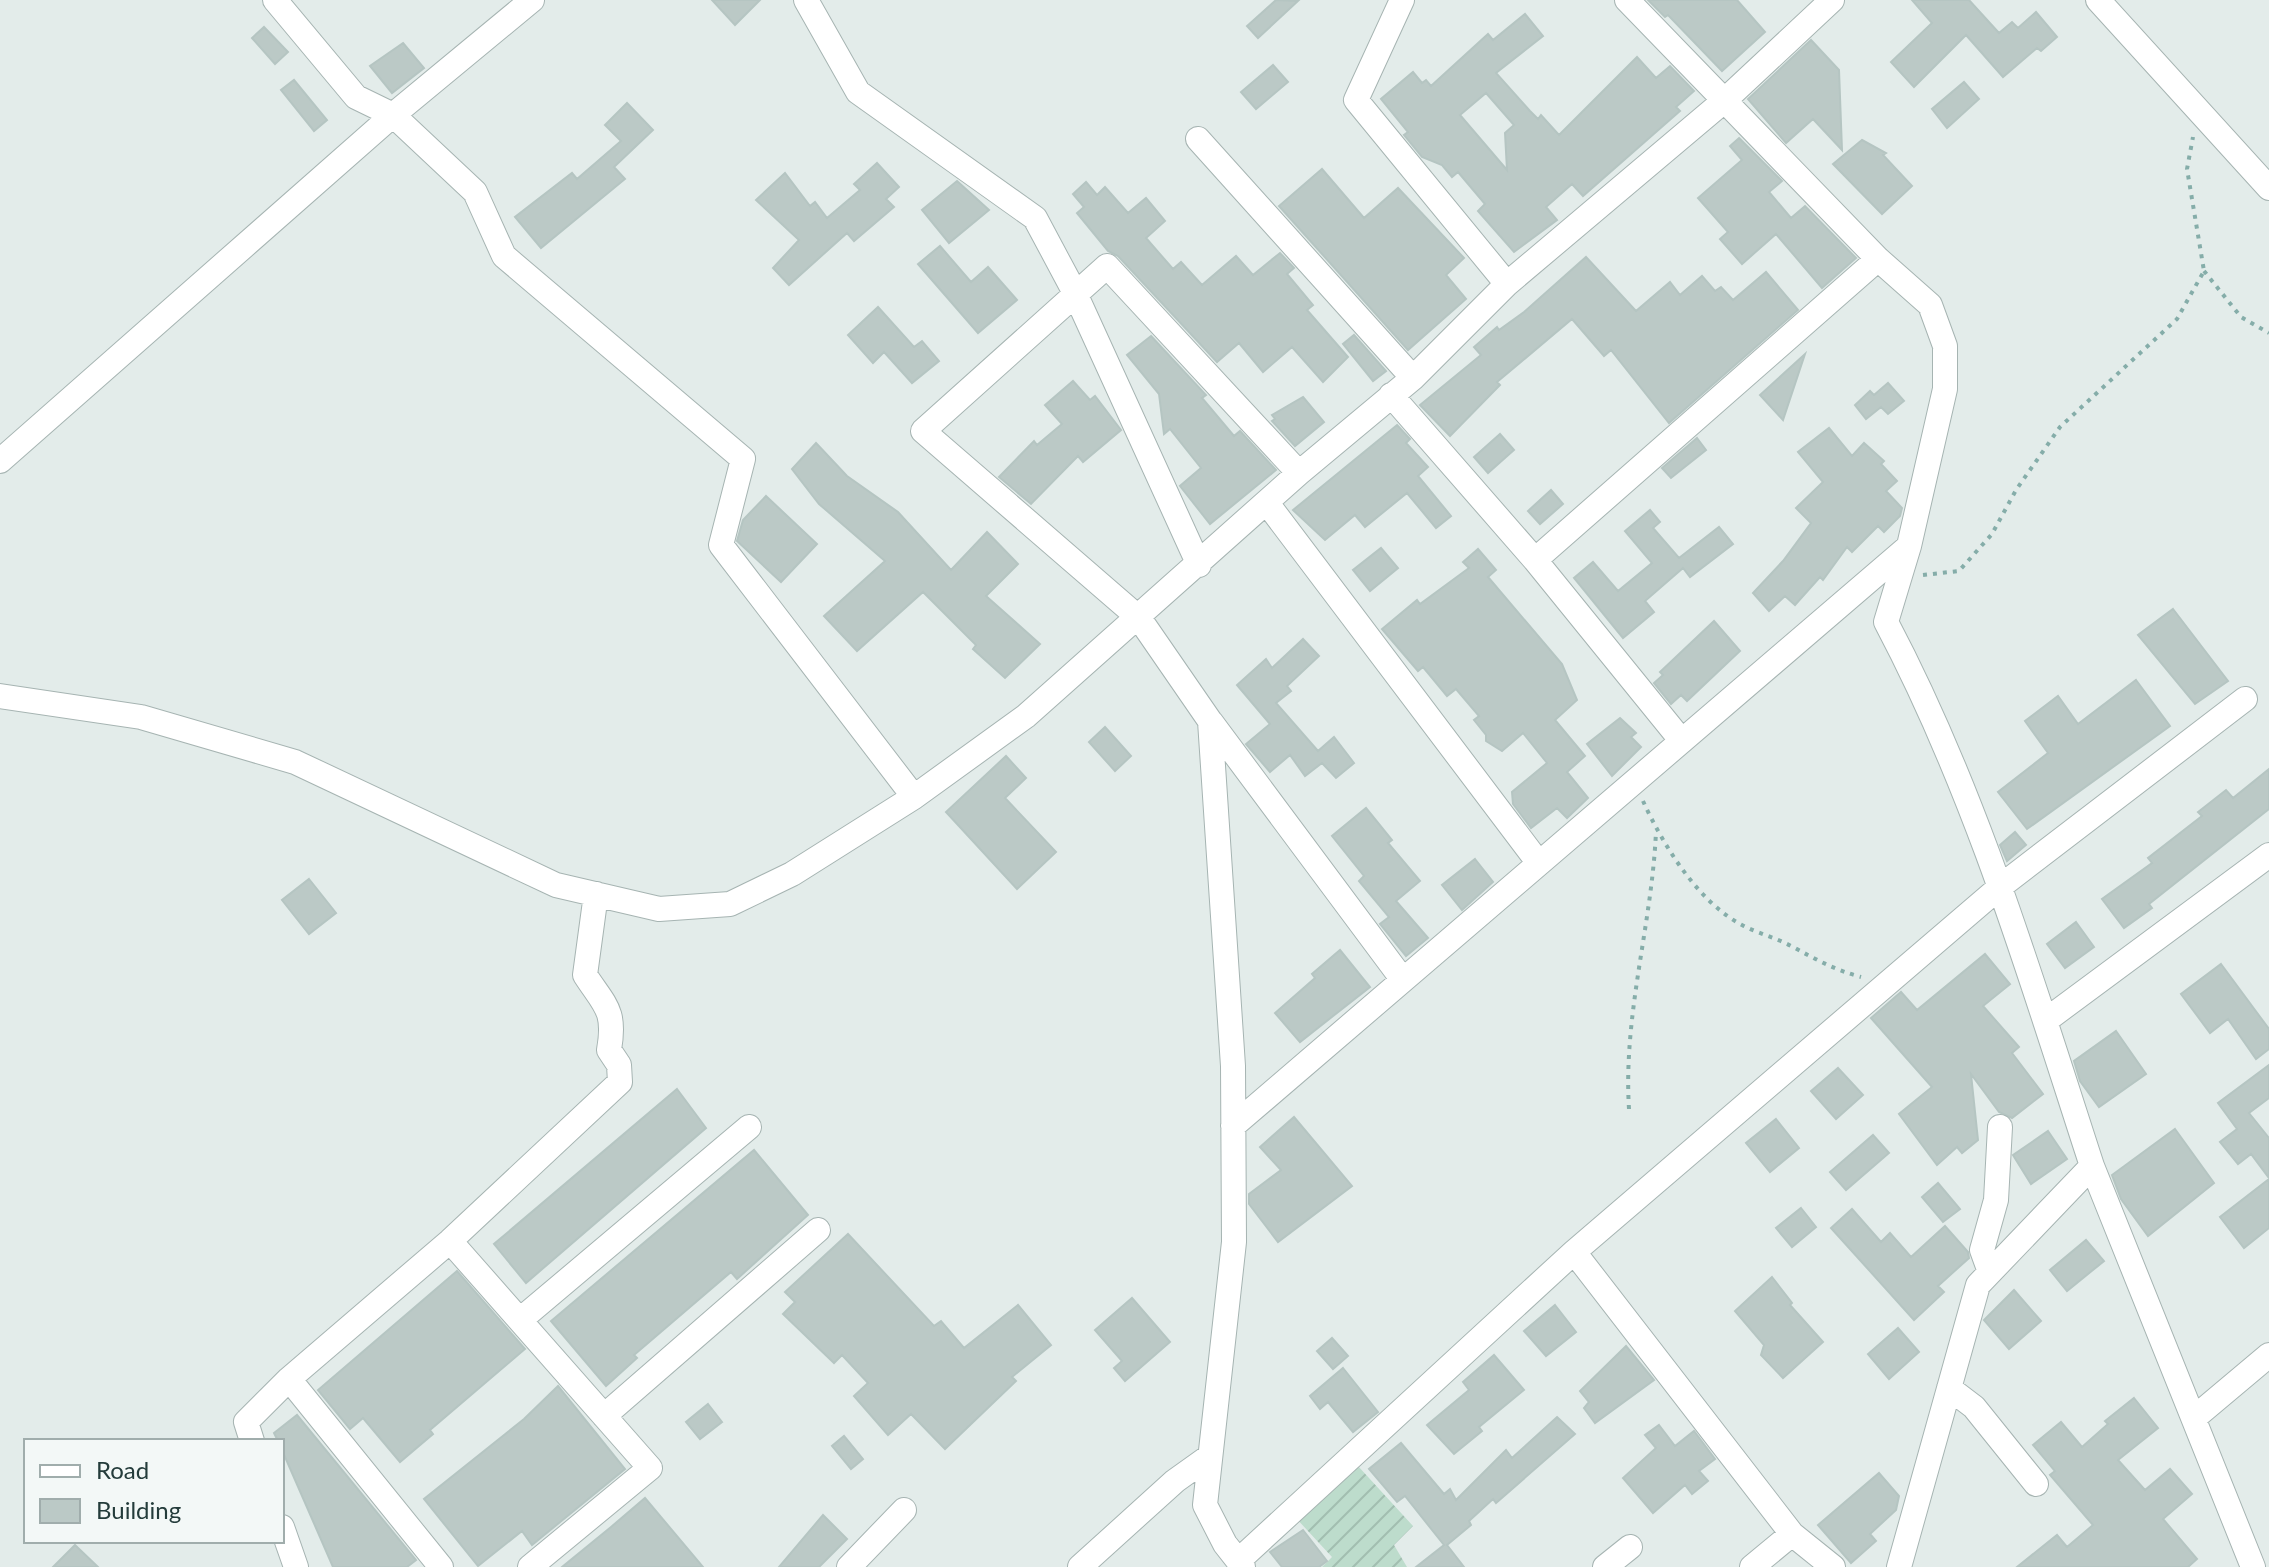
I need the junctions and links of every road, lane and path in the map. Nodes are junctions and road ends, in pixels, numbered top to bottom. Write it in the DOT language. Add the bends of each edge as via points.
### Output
graph roads {
  1 [pos="275,0"];
  2 [pos="532,0"];
  3 [pos="806,0"];
  4 [pos="1402,0"];
  5 [pos="1627,0"];
  6 [pos="1832,0"];
  7 [pos="2098,0"];
  8 [pos="1725,100"];
  9 [pos="2199,111"];
  10 [pos="393,115"];
  11 [pos="1198,139"];
  12 [pos="2269,188"];
  13 [pos="1878,259"];
  14 [pos="2204,271"];
  15 [pos="1507,284"];
  16 [pos="1074,291"];
  17 [pos="2269,333"];
  18 [pos="1413,378"];
  19 [pos="1391,395"];
  20 [pos="0,461"];
  21 [pos="1299,473"];
  22 [pos="1267,503"];
  23 [pos="1909,546"];
  24 [pos="1535,560"];
  25 [pos="1199,565"];
  26 [pos="1901,574"];
  27 [pos="1139,618"];
  28 [pos="0,696"];
  29 [pos="2245,699"];
  30 [pos="1210,721"];
  31 [pos="1681,740"];
  32 [pos="1633,781"];
  33 [pos="914,797"];
  34 [pos="1656,829"];
  35 [pos="2269,855"];
  36 [pos="1538,862"];
  37 [pos="2001,886"];
  38 [pos="596,894"];
  39 [pos="1403,980"];
  40 [pos="1884,986"];
  41 [pos="2045,1021"];
  42 [pos="1629,1109"];
  43 [pos="1233,1126"];
  44 [pos="749,1127"];
  45 [pos="2000,1127"];
  46 [pos="2092,1166"];
  47 [pos="818,1230"];
  48 [pos="450,1241"];
  49 [pos="1574,1252"];
  50 [pos="1990,1272"];
  51 [pos="520,1320"];
  52 [pos="2269,1355"];
  53 [pos="289,1379"];
  54 [pos="1949,1388"];
  55 [pos="604,1416"];
  56 [pos="2194,1418"];
  57 [pos="251,1439"];
  58 [pos="1210,1456"];
  59 [pos="2036,1484"];
  60 [pos="904,1510"];
  61 [pos="284,1533"];
  62 [pos="1792,1534"];
  63 [pos="1630,1547"];
  64 [pos="1241,1564"];
  65 [pos="296,1567"];
  66 [pos="441,1567"];
  67 [pos="530,1567"];
  68 [pos="849,1567"];
  69 [pos="1080,1567"];
  70 [pos="1605,1567"];
  71 [pos="1752,1567"];
  72 [pos="1833,1567"];
  73 [pos="1899,1567"];
  74 [pos="2253,1567"];
  1 -- 10 [label="street" via="356,97"];
  2 -- 10 [label="street"];
  3 -- 16 [label="street" via="858,92 1035,218"];
  4 -- 15 [label="street" via="1356,100"];
  5 -- 8 [label="street"];
  6 -- 8 [label="street"];
  7 -- 9 [label="street"];
  8 -- 13 [label="street"];
  8 -- 15 [label="street"];
  9 -- 12 [label="street"];
  9 -- 14 [label="path" via="2187,169"];
  10 -- 20 [label="street"];
  10 -- 33 [label="street" via="475,192 504,256 743,459 721,545"];
  11 -- 18 [label="street"];
  13 -- 23 [label="street" via="1930,305 1945,346 1945,389"];
  13 -- 24 [label="street"];
  14 -- 17 [label="path" via="2241,317"];
  14 -- 26 [label="path" via="2177,319 2060,427 1992,534 1959,571"];
  15 -- 18 [label="street"];
  16 -- 21 [label="street" via="1107,266"];
  16 -- 25 [label="street"];
  16 -- 27 [label="street" via="923,431"];
  18 -- 19 [label="street"];
  19 -- 21 [label="street"];
  19 -- 24 [label="street"];
  21 -- 22 [label="street"];
  22 -- 25 [label="street"];
  22 -- 36 [label="street"];
  23 -- 26 [label="street"];
  23 -- 31 [label="street"];
  24 -- 31 [label="street"];
  25 -- 27 [label="street"];
  26 -- 37 [label="street" via="1886,622 1923,692"];
  27 -- 30 [label="street"];
  27 -- 33 [label="street" via="1026,716"];
  28 -- 38 [label="street" via="141,717 295,762 556,885"];
  29 -- 37 [label="street"];
  30 -- 39 [label="street"];
  30 -- 43 [label="street"];
  31 -- 32 [label="street"];
  32 -- 34 [label="path"];
  32 -- 36 [label="street"];
  33 -- 38 [label="street" via="792,874 730,904 659,909"];
  34 -- 40 [label="path" via="1703,894 1740,924 1828,968"];
  34 -- 42 [label="path" via="1653,891 1628,1033"];
  35 -- 41 [label="street"];
  36 -- 39 [label="street"];
  37 -- 40 [label="street"];
  37 -- 41 [label="street"];
  38 -- 48 [label="street" via="585,975 613,1019 609,1050 619,1065 620,1082"];
  39 -- 43 [label="street"];
  40 -- 49 [label="street"];
  41 -- 46 [label="street"];
  43 -- 58 [label="street" via="1232,1281"];
  44 -- 51 [label="street"];
  45 -- 50 [label="street" via="1996,1200 1982,1250"];
  46 -- 50 [label="street"];
  46 -- 56 [label="street"];
  47 -- 55 [label="street"];
  48 -- 51 [label="street"];
  48 -- 53 [label="street"];
  49 -- 62 [label="street"];
  49 -- 64 [label="street"];
  50 -- 54 [label="street" via="1978,1285"];
  51 -- 55 [label="street"];
  52 -- 56 [label="street"];
  53 -- 57 [label="street" via="246,1422"];
  53 -- 66 [label="street"];
  54 -- 59 [label="street" via="1974,1407"];
  54 -- 73 [label="street"];
  55 -- 67 [label="street" via="650,1468"];
  56 -- 74 [label="street"];
  58 -- 64 [label="street" via="1205,1505"];
  58 -- 69 [label="street"];
  60 -- 68 [label="street"];
  61 -- 65 [label="street"];
  62 -- 71 [label="street"];
  62 -- 72 [label="street"];
  63 -- 70 [label="street"];
}
